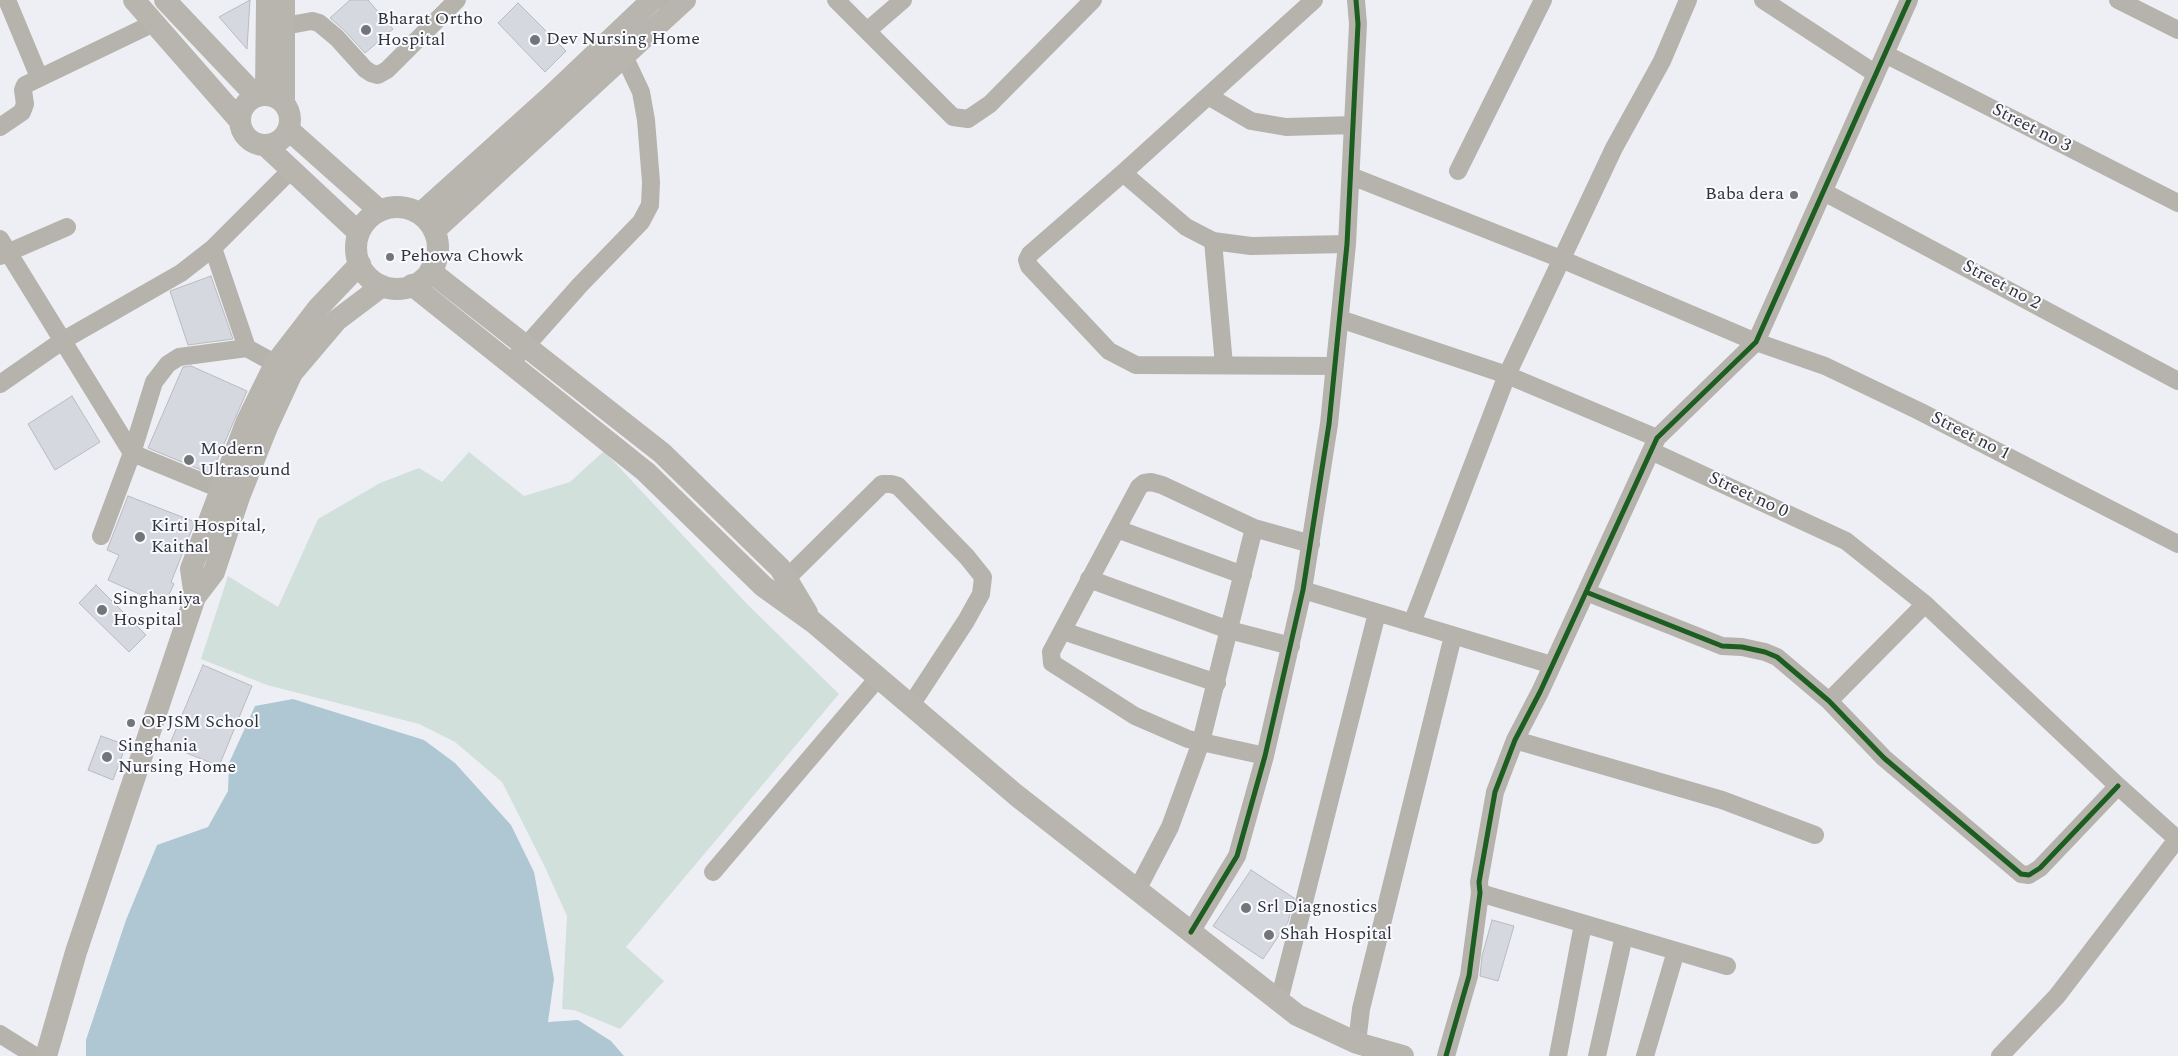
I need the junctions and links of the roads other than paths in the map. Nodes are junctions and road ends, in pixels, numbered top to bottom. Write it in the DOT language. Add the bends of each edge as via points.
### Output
graph roads {
  1 [pos="7,0"];
  2 [pos="134,0"];
  3 [pos="164,0"];
  4 [pos="271,0"];
  5 [pos="457,0"];
  6 [pos="652,0"];
  7 [pos="836,0"];
  8 [pos="903,0"];
  9 [pos="1093,0"];
  10 [pos="1314,0"];
  11 [pos="1356,0"];
  12 [pos="1543,0"];
  13 [pos="1688,0"];
  14 [pos="1763,0"];
  15 [pos="1909,0"];
  16 [pos="2118,0"];
  17 [pos="674,3"];
  18 [pos="1781,5"];
  19 [pos="154,22"];
  20 [pos="284,26"];
  21 [pos="867,30"];
  22 [pos="2178,30"];
  23 [pos="1884,54"];
  24 [pos="624,56"];
  25 [pos="1876,74"];
  26 [pos="39,77"];
  27 [pos="1208,96"];
  28 [pos="269,98"];
  29 [pos="240,121"];
  30 [pos="1353,125"];
  31 [pos="0,127"];
  32 [pos="289,130"];
  33 [pos="266,146"];
  34 [pos="291,170"];
  35 [pos="1458,171"];
  36 [pos="1123,173"];
  37 [pos="1350,176"];
  38 [pos="1824,192"];
  39 [pos="2178,203"];
  40 [pos="380,211"];
  41 [pos="427,222"];
  42 [pos="67,226"];
  43 [pos="359,233"];
  44 [pos="1213,241"];
  45 [pos="1347,244"];
  46 [pos="214,248"];
  47 [pos="2,249"];
  48 [pos="1561,259"];
  49 [pos="360,264"];
  50 [pos="430,272"];
  51 [pos="382,286"];
  52 [pos="412,286"];
  53 [pos="1340,319"];
  54 [pos="62,341"];
  55 [pos="1756,342"];
  56 [pos="526,346"];
  57 [pos="247,348"];
  58 [pos="510,364"];
  59 [pos="1224,365"];
  60 [pos="1335,366"];
  61 [pos="283,369"];
  62 [pos="1507,375"];
  63 [pos="2178,380"];
  64 [pos="0,384"];
  65 [pos="619,419"];
  66 [pos="603,438"];
  67 [pos="1654,444"];
  68 [pos="132,453"];
  69 [pos="230,494"];
  70 [pos="1254,528"];
  71 [pos="1117,529"];
  72 [pos="101,536"];
  73 [pos="1310,544"];
  74 [pos="2178,544"];
  75 [pos="1243,575"];
  76 [pos="786,579"];
  77 [pos="1089,580"];
  78 [pos="1303,590"];
  79 [pos="1586,592"];
  80 [pos="1925,604"];
  81 [pos="1377,612"];
  82 [pos="813,622"];
  83 [pos="1412,623"];
  84 [pos="1229,630"];
  85 [pos="1063,631"];
  86 [pos="1454,636"];
  87 [pos="1291,646"];
  88 [pos="1552,665"];
  89 [pos="878,678"];
  90 [pos="1217,683"];
  91 [pos="1829,701"];
  92 [pos="911,705"];
  93 [pos="1514,740"];
  94 [pos="1201,742"];
  95 [pos="1265,756"];
  96 [pos="2118,786"];
  97 [pos="1815,835"];
  98 [pos="2178,839"];
  99 [pos="713,872"];
  100 [pos="1137,890"];
  101 [pos="1480,893"];
  102 [pos="1583,924"];
  103 [pos="1191,932"];
  104 [pos="1624,936"];
  105 [pos="1676,951"];
  106 [pos="1727,966"];
  107 [pos="1279,1001"];
  108 [pos="0,1034"];
  109 [pos="1351,1046"];
  110 [pos="35,1056"];
  111 [pos="46,1056"];
  112 [pos="1401,1056"];
  113 [pos="1446,1056"];
  114 [pos="1558,1056"];
  115 [pos="1597,1056"];
  116 [pos="1645,1056"];
  117 [pos="2000,1056"];
  1 -- 26 [label="street"];
  2 -- 19 [label="main road"];
  3 -- 28 [label="main road"];
  4 -- 20 [label="main road"];
  4 -- 28 [label="main road"];
  5 -- 20 [label="street" via="387,70 378,75 365,69 318,22"];
  6 -- 41 [label="main road" via="550,97"];
  7 -- 21 [label="street"];
  8 -- 21 [label="street"];
  9 -- 21 [label="street" via="990,104 968,119 953,116"];
  10 -- 27 [label="street"];
  11 -- 30 [label="street" via="1358,24"];
  12 -- 35 [label="street"];
  13 -- 48 [label="street" via="1662,61 1614,148"];
  14 -- 18 [label="street"];
  15 -- 23 [label="street"];
  16 -- 22 [label="street"];
  17 -- 24 [label="main road"];
  18 -- 25 [label="street"];
  19 -- 26 [label="street"];
  19 -- 29 [label="main road"];
  20 -- 28 [label="main road"];
  23 -- 25 [label="street"];
  23 -- 39 [label="street, Street no 3"];
  24 -- 41 [label="main road"];
  24 -- 56 [label="street" via="640,92 646,120 650,205 641,222"];
  25 -- 38 [label="street"];
  26 -- 31 [label="street" via="22,90 25,104 22,112"];
  27 -- 30 [label="street" via="1250,121 1286,127"];
  27 -- 36 [label="street"];
  28 -- 29 [label="main road" via="247,102"];
  28 -- 32 [label="main road" via="289,110"];
  29 -- 33 [label="main road" via="247,138"];
  30 -- 37 [label="street"];
  32 -- 33 [label="main road" via="275,144"];
  32 -- 40 [label="main road"];
  33 -- 34 [label="main road"];
  34 -- 43 [label="main road"];
  34 -- 46 [label="street"];
  36 -- 44 [label="street" via="1186,227"];
  36 -- 59 [label="street" via="1030,254 1027,263 1109,351 1136,365"];
  37 -- 45 [label="street"];
  37 -- 48 [label="street, Street no 1"];
  38 -- 55 [label="street"];
  38 -- 63 [label="street, Street no 2"];
  40 -- 41 [label="main road" via="389,207 404,208"];
  40 -- 43 [label="main road" via="367,220"];
  41 -- 50 [label="main road" via="437,240 437,257"];
  42 -- 47 [label="street"];
  43 -- 49 [label="main road" via="356,256"];
  44 -- 45 [label="street" via="1251,246"];
  44 -- 59 [label="street"];
  45 -- 53 [label="street"];
  46 -- 54 [label="street" via="181,273"];
  46 -- 57 [label="street"];
  47 -- 54 [label="street"];
  48 -- 55 [label="street, Street no 1"];
  48 -- 62 [label="street"];
  49 -- 51 [label="main road" via="373,282"];
  49 -- 61 [label="main road" via="319,307"];
  50 -- 52 [label="main road"];
  50 -- 56 [label="main road"];
  51 -- 52 [label="main road" via="404,289"];
  51 -- 61 [label="main road" via="337,320"];
  52 -- 58 [label="main road"];
  53 -- 60 [label="street"];
  53 -- 62 [label="street, Street no 0"];
  54 -- 64 [label="street"];
  54 -- 68 [label="street"];
  55 -- 67 [label="street"];
  55 -- 74 [label="street, Street no 1" via="1842,374"];
  56 -- 58 [label="street"];
  56 -- 65 [label="main road"];
  57 -- 61 [label="street"];
  57 -- 68 [label="street" via="179,357 168,364 154,382"];
  58 -- 66 [label="main road"];
  59 -- 60 [label="street"];
  60 -- 73 [label="street"];
  61 -- 69 [label="main road" via="247,421"];
  62 -- 67 [label="street, Street no 0"];
  62 -- 83 [label="street"];
  65 -- 66 [label="main road"];
  65 -- 76 [label="main road" via="662,452 780,568"];
  66 -- 82 [label="main road" via="646,472 763,586"];
  67 -- 79 [label="street"];
  67 -- 80 [label="street, Street no 0" via="1846,541"];
  68 -- 69 [label="street"];
  68 -- 72 [label="street"];
  69 -- 111 [label="main road" via="191,569 195,597 76,952"];
  70 -- 71 [label="street" via="1151,482 1139,487"];
  70 -- 73 [label="street"];
  70 -- 75 [label="street"];
  71 -- 75 [label="street"];
  71 -- 77 [label="street"];
  73 -- 78 [label="street"];
  75 -- 84 [label="street"];
  76 -- 82 [label="main road"];
  76 -- 92 [label="street" via="882,484 898,486 983,577 981,594 966,621"];
  77 -- 84 [label="street"];
  77 -- 85 [label="street"];
  78 -- 81 [label="street"];
  78 -- 87 [label="street"];
  79 -- 88 [label="street"];
  79 -- 91 [label="street" via="1722,646 1750,648 1777,657"];
  80 -- 91 [label="street"];
  80 -- 96 [label="street, Street no 0"];
  81 -- 83 [label="street"];
  81 -- 107 [label="street"];
  82 -- 89 [label="main road"];
  83 -- 86 [label="street"];
  84 -- 87 [label="street"];
  84 -- 90 [label="street"];
  85 -- 90 [label="street"];
  85 -- 94 [label="street" via="1052,652 1052,663 1135,716"];
  86 -- 88 [label="street"];
  86 -- 109 [label="street"];
  87 -- 95 [label="street"];
  88 -- 93 [label="street"];
  89 -- 92 [label="main road"];
  89 -- 99 [label="street"];
  90 -- 94 [label="street"];
  91 -- 96 [label="street" via="1884,758 2021,874 2029,875 2040,868"];
  92 -- 100 [label="main road" via="1016,795"];
  93 -- 97 [label="street" via="1722,800"];
  93 -- 101 [label="street" via="1495,792 1479,882"];
  94 -- 95 [label="street"];
  94 -- 100 [label="street" via="1170,827"];
  95 -- 103 [label="street" via="1237,856"];
  96 -- 98 [label="street, Street no 0"];
  98 -- 117 [label="street" via="2057,996"];
  100 -- 103 [label="main road"];
  101 -- 102 [label="street"];
  101 -- 113 [label="street" via="1469,976"];
  102 -- 104 [label="street"];
  102 -- 114 [label="street"];
  103 -- 107 [label="main road"];
  104 -- 105 [label="street"];
  104 -- 115 [label="street"];
  105 -- 106 [label="street"];
  105 -- 116 [label="street"];
  107 -- 109 [label="main road"];
  108 -- 110 [label="street"];
  109 -- 112 [label="main road"];
}
